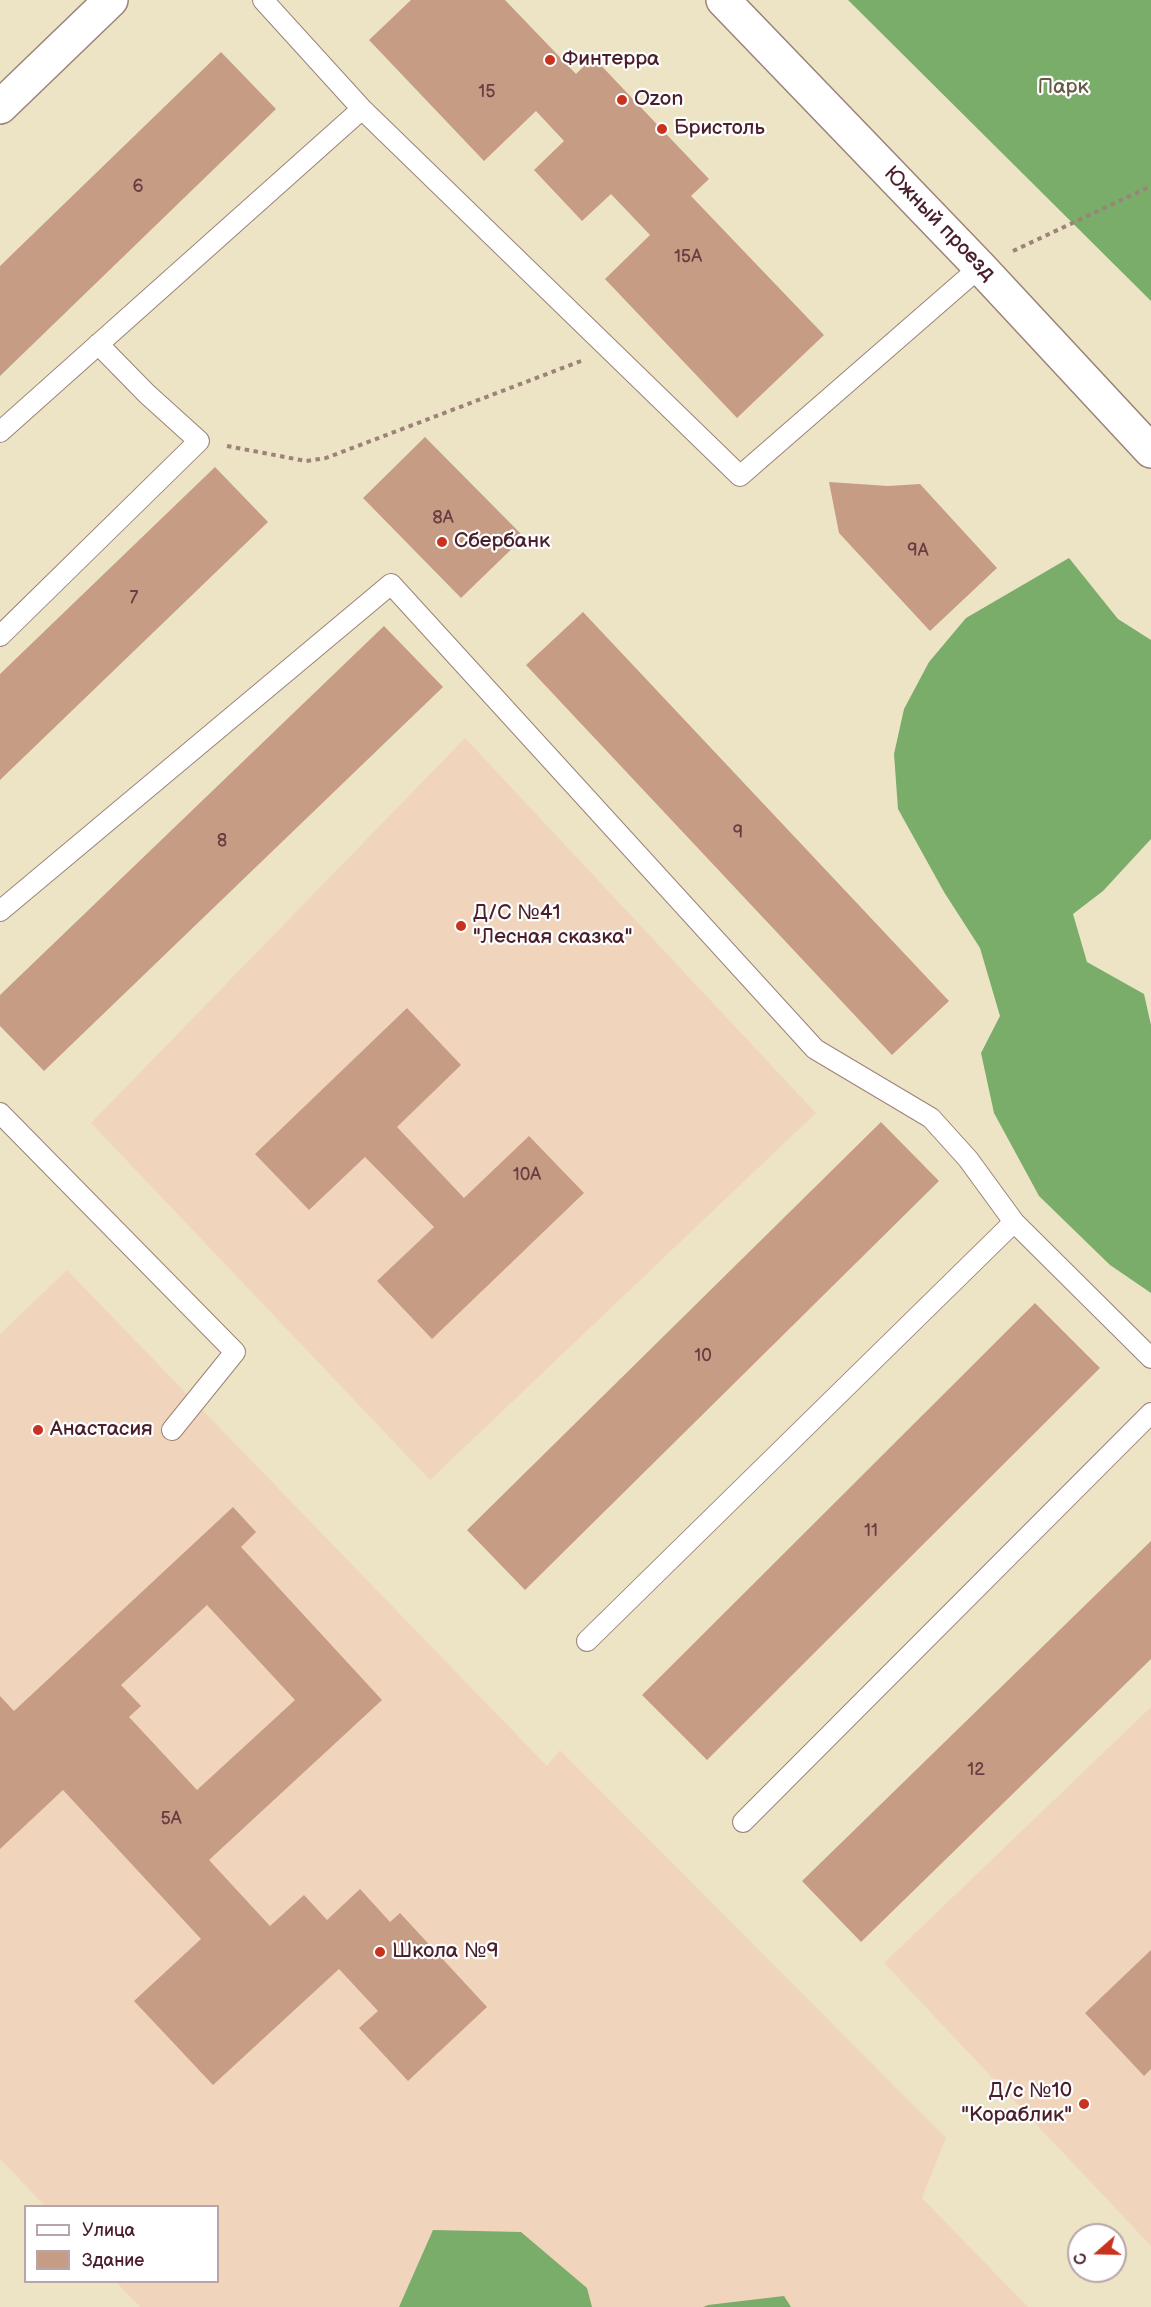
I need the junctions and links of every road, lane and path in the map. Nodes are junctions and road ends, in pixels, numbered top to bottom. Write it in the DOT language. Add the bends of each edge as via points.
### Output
graph roads {
  1 [pos="111,0"];
  2 [pos="263,0"];
  3 [pos="723,0"];
  4 [pos="0,107"];
  5 [pos="362,109"];
  6 [pos="1151,186"];
  7 [pos="980,267"];
  8 [pos="99,344"];
  9 [pos="610,351"];
  10 [pos="0,432"];
  11 [pos="199,441"];
  12 [pos="1151,451"];
  13 [pos="0,636"];
  14 [pos="0,911"];
  15 [pos="0,1113"];
  16 [pos="1014,1222"];
  17 [pos="1151,1358"];
  18 [pos="1151,1413"];
  19 [pos="172,1430"];
  20 [pos="587,1641"];
  21 [pos="743,1822"];
  1 -- 4 [label="street"];
  2 -- 5 [label="lane"];
  3 -- 7 [label="street, Южный проезд"];
  5 -- 8 [label="lane"];
  5 -- 9 [label="lane"];
  6 -- 7 [label="path"];
  7 -- 9 [label="lane" via="740,476"];
  7 -- 12 [label="street, Южный проезд"];
  8 -- 10 [label="lane"];
  8 -- 11 [label="lane"];
  9 -- 11 [label="path" via="326,458 306,461"];
  11 -- 13 [label="lane"];
  14 -- 16 [label="lane" via="392,584 815,1050 931,1118 968,1159"];
  15 -- 19 [label="lane" via="235,1352"];
  16 -- 17 [label="lane"];
  16 -- 20 [label="lane"];
  18 -- 21 [label="lane"];
}
